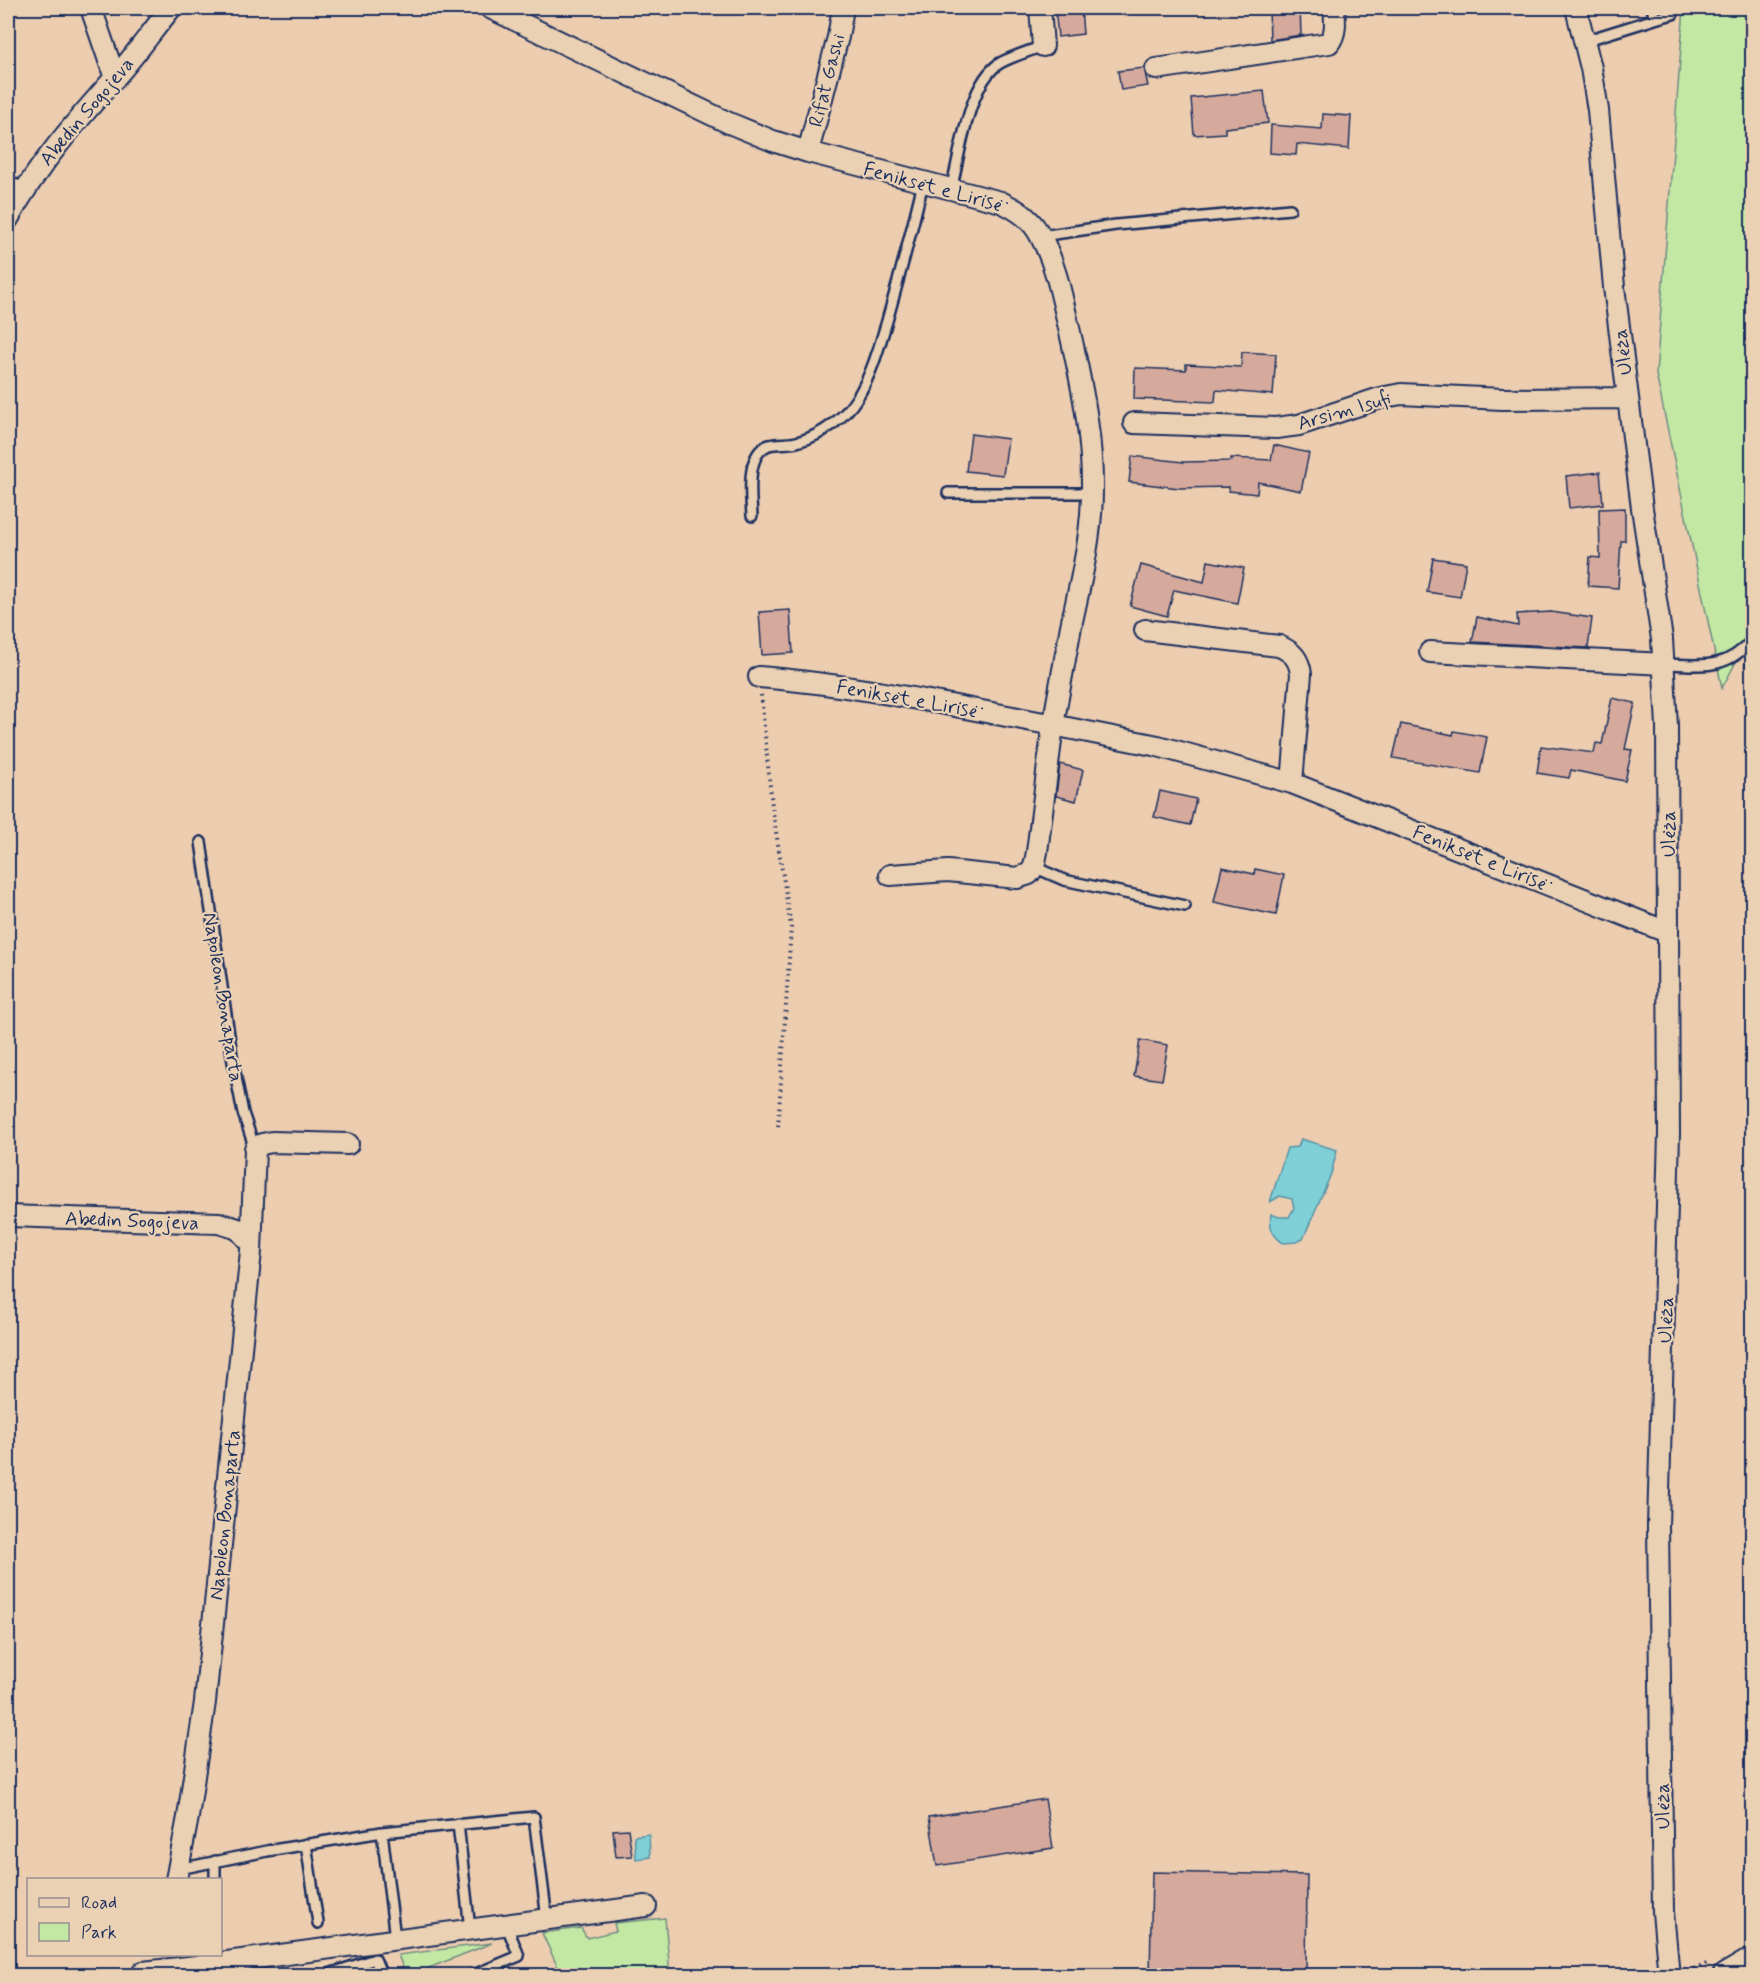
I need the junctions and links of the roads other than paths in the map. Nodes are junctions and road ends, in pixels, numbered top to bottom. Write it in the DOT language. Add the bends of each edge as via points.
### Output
graph roads {
  1 [pos="91,8"];
  2 [pos="171,8"];
  3 [pos="490,8"];
  4 [pos="843,8"];
  5 [pos="1040,8"];
  6 [pos="1334,8"];
  7 [pos="1576,8"];
  8 [pos="1652,8"];
  9 [pos="1673,14"];
  10 [pos="1655,19"];
  11 [pos="1584,40"];
  12 [pos="1043,46"];
  13 [pos="1156,69"];
  14 [pos="115,78"];
  15 [pos="808,152"];
  16 [pos="923,183"];
  17 [pos="16,185"];
  18 [pos="951,190"];
  19 [pos="1290,209"];
  20 [pos="8,219"];
  21 [pos="1041,236"];
  22 [pos="1627,399"];
  23 [pos="1134,423"];
  24 [pos="948,493"];
  25 [pos="1092,493"];
  26 [pos="752,516"];
  27 [pos="1145,630"];
  28 [pos="1752,640"];
  29 [pos="1430,652"];
  30 [pos="1665,664"];
  31 [pos="759,677"];
  32 [pos="1053,725"];
  33 [pos="1292,783"];
  34 [pos="201,842"];
  35 [pos="1034,867"];
  36 [pos="890,875"];
  37 [pos="1185,906"];
  38 [pos="1667,932"];
  39 [pos="348,1144"];
  40 [pos="255,1149"];
  41 [pos="8,1216"];
  42 [pos="250,1242"];
  43 [pos="458,1824"];
  44 [pos="382,1832"];
  45 [pos="306,1844"];
  46 [pos="215,1861"];
  47 [pos="177,1874"];
  48 [pos="215,1878"];
  49 [pos="646,1906"];
  50 [pos="547,1919"];
  51 [pos="318,1923"];
  52 [pos="506,1924"];
  53 [pos="470,1929"];
  54 [pos="395,1938"];
  55 [pos="1752,1960"];
  56 [pos="145,1967"];
  57 [pos="197,1971"];
  58 [pos="333,1974"];
  59 [pos="321,1976"];
  60 [pos="382,1976"];
  61 [pos="471,1976"];
  62 [pos="1669,1976"];
  63 [pos="1725,1976"];
  1 -- 14 [label="street"];
  2 -- 14 [label="street, Abedin Sogojeva"];
  3 -- 15 [label="street, Feniksët e Lirisë" via="729,123"];
  4 -- 15 [label="street, Rifat Gashi"];
  5 -- 12 [label="street"];
  6 -- 13 [label="street" via="1334,38 1329,43"];
  7 -- 11 [label="street, Ulëza"];
  8 -- 10 [label="lane"];
  9 -- 10 [label="lane"];
  10 -- 11 [label="lane"];
  11 -- 22 [label="street, Ulëza" via="1598,110"];
  12 -- 18 [label="lane" via="1000,63 987,74 977,90"];
  14 -- 17 [label="street, Abedin Sogojeva"];
  15 -- 16 [label="street, Feniksët e Lirisë"];
  16 -- 18 [label="street, Feniksët e Lirisë"];
  16 -- 26 [label="lane" via="869,378 836,422 816,435 766,446 759,452 750,488"];
  17 -- 20 [label="street, Abedin Sogojeva"];
  18 -- 21 [label="street, Feniksët e Lirisë" via="1019,210"];
  19 -- 21 [label="lane"];
  21 -- 25 [label="street, Feniksët e Lirisë" via="1054,269 1074,352 1090,443"];
  22 -- 23 [label="street, Arsim Isufi" via="1401,394 1299,425 1276,428"];
  22 -- 30 [label="street, Ulëza"];
  24 -- 25 [label="lane"];
  25 -- 32 [label="street, Feniksët e Lirisë" via="1087,549"];
  27 -- 33 [label="street" via="1279,646 1295,657 1300,674"];
  28 -- 30 [label="lane" via="1743,652 1713,665"];
  29 -- 30 [label="street"];
  30 -- 38 [label="street, Ulëza"];
  31 -- 32 [label="street, Feniksët e Lirisë" via="874,691"];
  32 -- 33 [label="street, Feniksët e Lirisë" via="1158,746"];
  32 -- 35 [label="street"];
  33 -- 38 [label="street, Feniksët e Lirisë"];
  34 -- 40 [label="lane, Napoleon Bonaparta" via="233,1062"];
  35 -- 36 [label="street" via="1029,874 1017,878 948,871"];
  35 -- 37 [label="lane" via="1064,880"];
  38 -- 62 [label="street, Ulëza" via="1669,1146 1658,1526 1663,1912"];
  39 -- 40 [label="street" via="272,1142"];
  40 -- 42 [label="street, Napoleon Bonaparta"];
  41 -- 42 [label="street, Abedin Sogojeva" via="219,1223 238,1228"];
  42 -- 47 [label="street, Napoleon Bonaparta" via="205,1702"];
  43 -- 44 [label="lane"];
  43 -- 50 [label="lane" via="534,1816"];
  43 -- 53 [label="lane"];
  44 -- 45 [label="lane"];
  44 -- 54 [label="lane"];
  45 -- 46 [label="lane"];
  45 -- 51 [label="lane"];
  46 -- 47 [label="lane"];
  46 -- 48 [label="lane"];
  49 -- 50 [label="street"];
  50 -- 52 [label="street"];
  52 -- 53 [label="street"];
  52 -- 61 [label="lane" via="519,1956"];
  53 -- 54 [label="street"];
  54 -- 57 [label="street"];
  55 -- 63 [label="street"];
  56 -- 57 [label="street"];
  58 -- 59 [label="lane"];
  58 -- 60 [label="lane" via="375,1959"];
}
